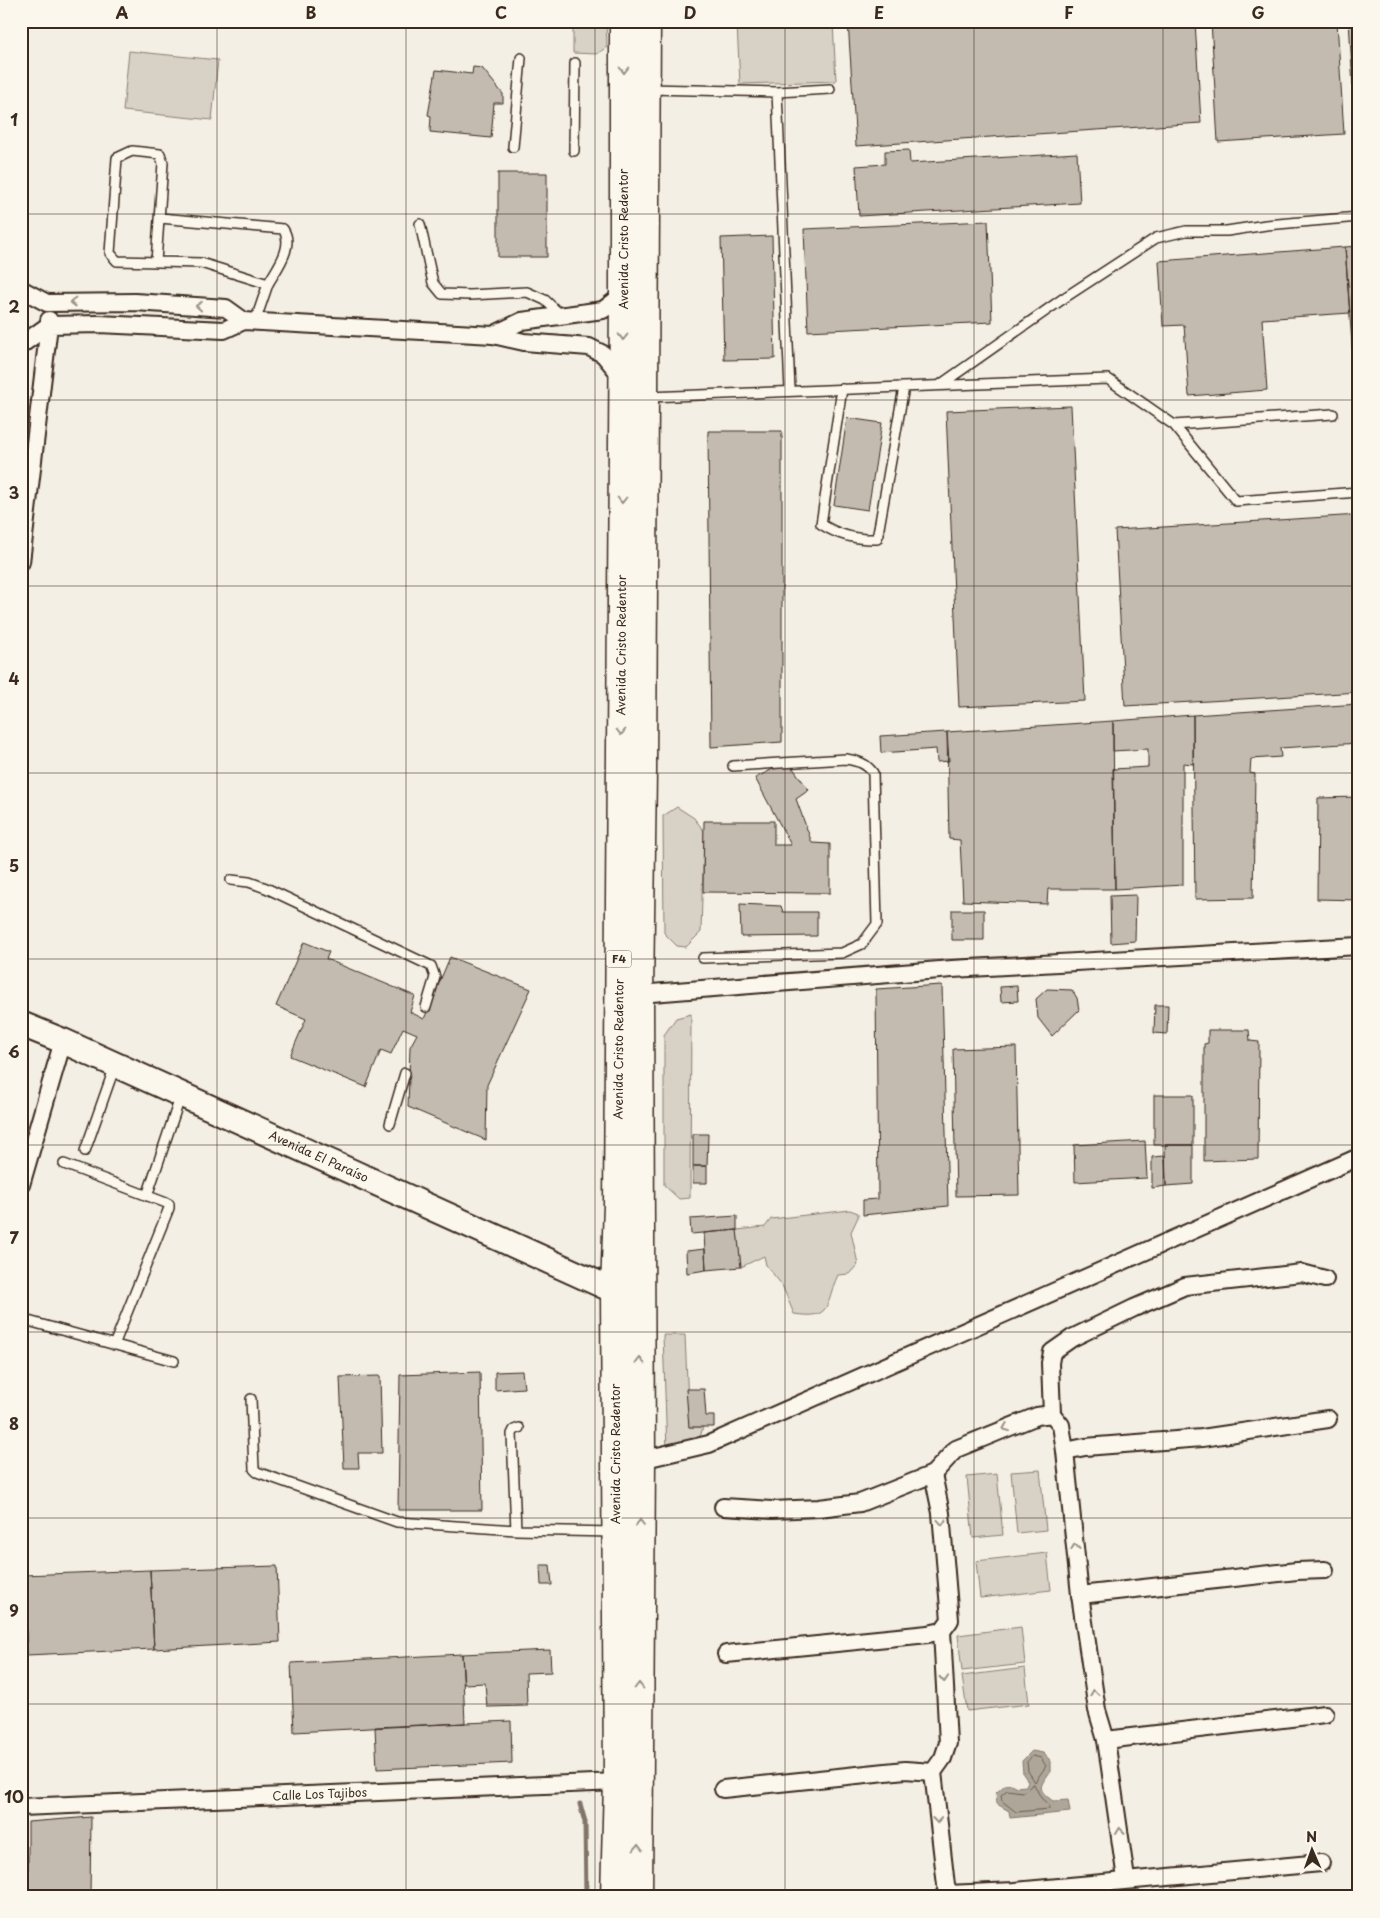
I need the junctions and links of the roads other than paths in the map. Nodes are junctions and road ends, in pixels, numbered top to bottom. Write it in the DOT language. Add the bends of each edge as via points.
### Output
graph roads {
  1 [pos="624,21"];
  2 [pos="646,21"];
  3 [pos="521,58"];
  4 [pos="575,63"];
  5 [pos="646,89"];
  6 [pos="830,89"];
  7 [pos="777,92"];
  8 [pos="513,147"];
  9 [pos="574,151"];
  10 [pos="1359,217"];
  11 [pos="160,218"];
  12 [pos="420,224"];
  13 [pos="156,262"];
  14 [pos="268,284"];
  15 [pos="21,289"];
  16 [pos="624,294"];
  17 [pos="135,302"];
  18 [pos="47,303"];
  19 [pos="562,316"];
  20 [pos="249,321"];
  21 [pos="49,325"];
  22 [pos="134,326"];
  23 [pos="493,335"];
  24 [pos="21,346"];
  25 [pos="622,377"];
  26 [pos="940,386"];
  27 [pos="904,387"];
  28 [pos="842,389"];
  29 [pos="790,390"];
  30 [pos="643,397"];
  31 [pos="1333,414"];
  32 [pos="1174,425"];
  33 [pos="1359,492"];
  34 [pos="21,562"];
  35 [pos="733,766"];
  36 [pos="231,880"];
  37 [pos="1359,946"];
  38 [pos="703,958"];
  39 [pos="639,994"];
  40 [pos="426,1007"];
  41 [pos="21,1024"];
  42 [pos="63,1041"];
  43 [pos="115,1064"];
  44 [pos="405,1073"];
  45 [pos="182,1094"];
  46 [pos="390,1124"];
  47 [pos="38,1128"];
  48 [pos="21,1129"];
  49 [pos="85,1150"];
  50 [pos="1359,1157"];
  51 [pos="64,1164"];
  52 [pos="21,1185"];
  53 [pos="147,1196"];
  54 [pos="1325,1279"];
  55 [pos="615,1290"];
  56 [pos="21,1319"];
  57 [pos="114,1345"];
  58 [pos="174,1361"];
  59 [pos="251,1399"];
  60 [pos="1052,1414"];
  61 [pos="1328,1420"];
  62 [pos="519,1428"];
  63 [pos="1066,1451"];
  64 [pos="641,1460"];
  65 [pos="933,1474"];
  66 [pos="723,1508"];
  67 [pos="516,1530"];
  68 [pos="616,1532"];
  69 [pos="1325,1570"];
  70 [pos="1080,1595"];
  71 [pos="942,1631"];
  72 [pos="726,1654"];
  73 [pos="1325,1714"];
  74 [pos="1106,1740"];
  75 [pos="933,1772"];
  76 [pos="618,1782"];
  77 [pos="723,1789"];
  78 [pos="21,1807"];
  79 [pos="1322,1863"];
  80 [pos="1126,1879"];
  81 [pos="1044,1892"];
  82 [pos="1015,1894"];
  83 [pos="944,1895"];
  84 [pos="615,1897"];
  85 [pos="638,1897"];
  1 -- 16 [label="highway, Avenida Cristo Redentor / F4, one-way"];
  2 -- 5 [label="highway, Avenida Cristo Redentor / F4"];
  3 -- 8 [label="lane"];
  4 -- 9 [label="lane"];
  5 -- 7 [label="lane"];
  5 -- 30 [label="highway, Avenida Cristo Redentor / F4"];
  6 -- 7 [label="lane"];
  7 -- 29 [label="lane"];
  10 -- 26 [label="lane" via="1227,231 1186,231 1156,238 1064,298"];
  11 -- 13 [label="lane"];
  11 -- 13 [label="lane" via="160,154 132,151 123,154 117,158 110,253 116,261"];
  11 -- 14 [label="lane" via="283,229 288,235 288,246"];
  12 -- 19 [label="lane" via="433,283 442,294 527,292 546,300"];
  13 -- 14 [label="lane" via="201,263"];
  14 -- 20 [label="lane"];
  15 -- 18 [label="street"];
  16 -- 19 [label="street" via="602,310"];
  16 -- 25 [label="highway, Avenida Cristo Redentor / F4, one-way"];
  17 -- 18 [label="street, one-way"];
  20 -- 17 [label="street, one-way" via="226,308"];
  17 -- 22 [label="street"];
  18 -- 21 [label="street"];
  19 -- 23 [label="street" via="522,321"];
  20 -- 22 [label="street" via="224,330"];
  20 -- 23 [label="street"];
  21 -- 22 [label="street"];
  21 -- 24 [label="street"];
  21 -- 34 [label="street"];
  23 -- 25 [label="street" via="524,342 589,347 603,354"];
  25 -- 55 [label="highway, Avenida Cristo Redentor / F4, one-way"];
  26 -- 27 [label="lane"];
  26 -- 32 [label="lane" via="1108,379"];
  27 -- 28 [label="lane"];
  27 -- 28 [label="lane" via="877,539 862,540 833,532 821,524"];
  28 -- 29 [label="lane"];
  29 -- 30 [label="lane"];
  30 -- 39 [label="highway, Avenida Cristo Redentor / F4"];
  31 -- 32 [label="lane"];
  32 -- 33 [label="lane" via="1236,501"];
  35 -- 38 [label="lane" via="846,759 868,767 873,773 877,924 862,944 842,953"];
  36 -- 40 [label="lane" via="266,888 431,966 435,977"];
  37 -- 39 [label="street" via="952,969"];
  64 -- 39 [label="highway, Avenida Cristo Redentor / F4, one-way"];
  41 -- 42 [label="street, Avenida El Paraíso"];
  42 -- 43 [label="street, Avenida El Paraíso"];
  42 -- 47 [label="street"];
  43 -- 45 [label="street, Avenida El Paraíso"];
  43 -- 49 [label="lane"];
  44 -- 46 [label="lane"];
  45 -- 53 [label="lane"];
  45 -- 55 [label="street, Avenida El Paraíso"];
  47 -- 48 [label="street"];
  47 -- 52 [label="street"];
  50 -- 64 [label="street" via="709,1444"];
  51 -- 53 [label="lane"];
  53 -- 57 [label="lane" via="167,1202 169,1208"];
  54 -- 60 [label="street" via="1302,1272 1185,1286 1072,1338 1052,1352"];
  55 -- 68 [label="highway, Avenida Cristo Redentor / F4"];
  56 -- 57 [label="lane"];
  57 -- 58 [label="lane"];
  59 -- 67 [label="lane" via="254,1469 260,1474 398,1522"];
  60 -- 63 [label="street" via="1061,1425"];
  60 -- 65 [label="street, one-way" via="1036,1416 956,1449"];
  61 -- 63 [label="street" via="1202,1438"];
  62 -- 67 [label="lane" via="512,1434"];
  70 -- 63 [label="street, one-way"];
  85 -- 64 [label="highway, Avenida Cristo Redentor / F4, one-way"];
  65 -- 66 [label="street" via="860,1504 772,1510"];
  65 -- 71 [label="street, one-way" via="941,1513 950,1620"];
  67 -- 68 [label="lane"];
  68 -- 76 [label="highway, Avenida Cristo Redentor / F4"];
  69 -- 70 [label="street"];
  74 -- 70 [label="street, one-way" via="1097,1710"];
  71 -- 72 [label="street"];
  71 -- 75 [label="street, one-way" via="948,1744"];
  73 -- 74 [label="street"];
  80 -- 74 [label="street, one-way"];
  75 -- 77 [label="street" via="905,1770"];
  75 -- 83 [label="street, one-way"];
  76 -- 78 [label="street, Calle Los Tajibos"];
  76 -- 84 [label="highway, Avenida Cristo Redentor / F4"];
  79 -- 80 [label="street"];
  80 -- 81 [label="street"];
  81 -- 82 [label="street"];
  82 -- 83 [label="street"];
}
